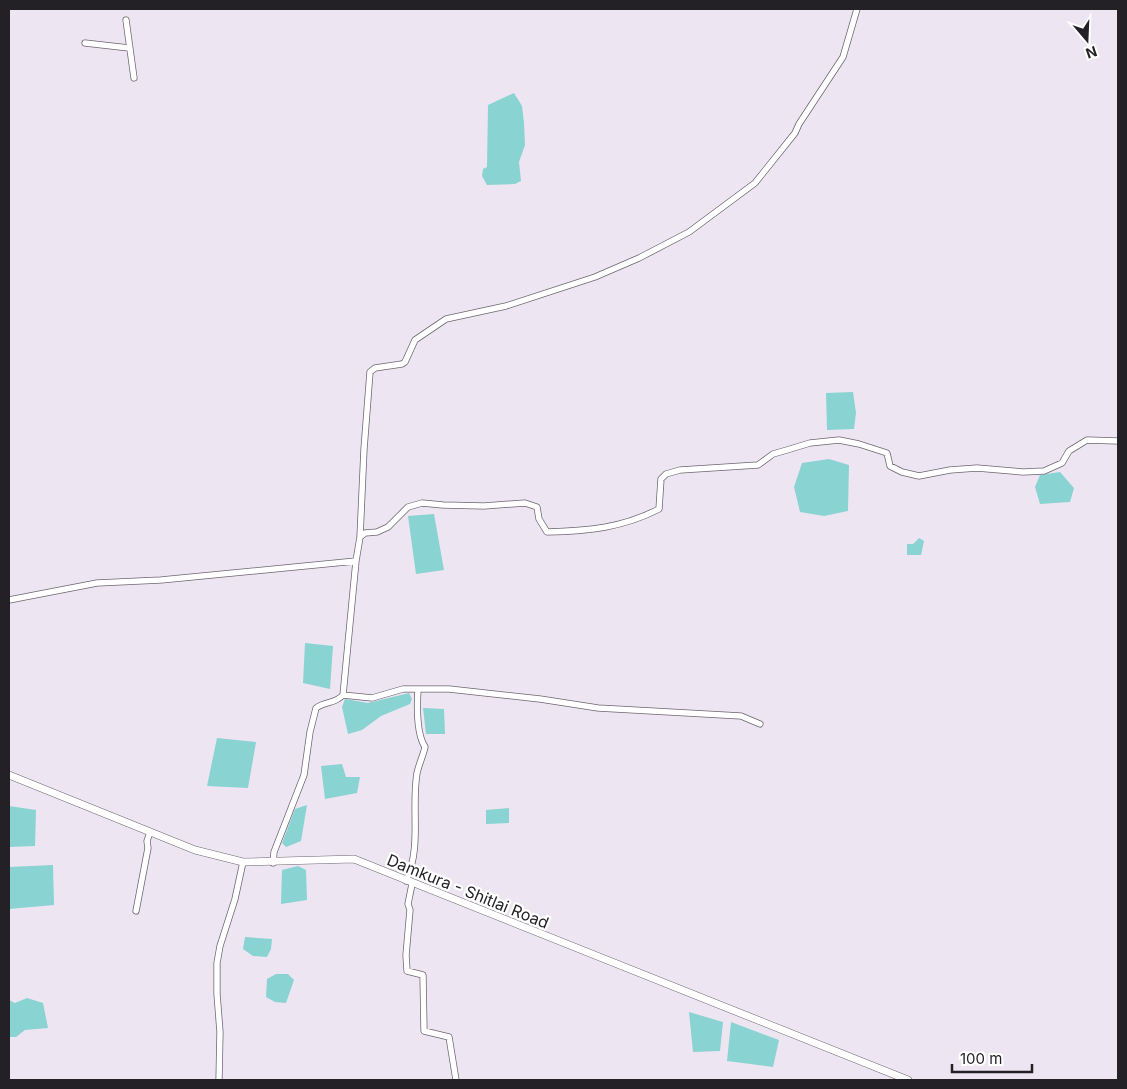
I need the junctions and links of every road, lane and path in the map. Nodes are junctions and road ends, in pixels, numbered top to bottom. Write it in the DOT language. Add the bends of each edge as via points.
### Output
graph roads {
  1 [pos="857,9"];
  2 [pos="126,20"];
  3 [pos="85,43"];
  4 [pos="129,48"];
  5 [pos="134,78"];
  6 [pos="1118,441"];
  7 [pos="360,537"];
  8 [pos="356,561"];
  9 [pos="9,600"];
  10 [pos="418,689"];
  11 [pos="343,695"];
  12 [pos="760,724"];
  13 [pos="9,775"];
  14 [pos="150,832"];
  15 [pos="243,862"];
  16 [pos="273,863"];
  17 [pos="409,882"];
  18 [pos="136,912"];
  19 [pos="219,1080"];
  20 [pos="456,1080"];
  21 [pos="908,1080"];
  1 -- 7 [label="street" via="843,56 794,133 755,183 741,195 690,232 595,278 506,306 446,319 415,340 402,364 375,368 370,372"];
  2 -- 4 [label="street"];
  3 -- 4 [label="street"];
  4 -- 5 [label="street"];
  6 -- 7 [label="street" via="1088,440 1069,450 1062,463 1044,471 977,468 919,476 890,466 887,453 859,444 838,440 810,443 773,454 758,465 680,470 666,474 661,479 659,509 637,520 616,525 547,532 539,519 537,507 525,503 484,506 422,503 408,507 388,527"];
  7 -- 8 [label="street"];
  8 -- 9 [label="street" via="97,583"];
  8 -- 11 [label="street"];
  10 -- 11 [label="street" via="403,689 372,698"];
  10 -- 12 [label="street" via="449,689 622,710 741,716"];
  10 -- 17 [label="street" via="418,718 425,747 417,772 414,850"];
  11 -- 16 [label="street" via="337,701 322,703 316,708 304,775 274,852"];
  13 -- 14 [label="street, Damkura - Shitlai Road"];
  14 -- 15 [label="street, Damkura - Shitlai Road" via="195,850"];
  14 -- 18 [label="street"];
  15 -- 16 [label="street, Damkura - Shitlai Road"];
  15 -- 19 [label="street" via="217,963"];
  16 -- 17 [label="street, Damkura - Shitlai Road" via="354,859"];
  17 -- 20 [label="street" via="407,971 423,975 424,1030 449,1037"];
  17 -- 21 [label="street, Damkura - Shitlai Road"];
}
